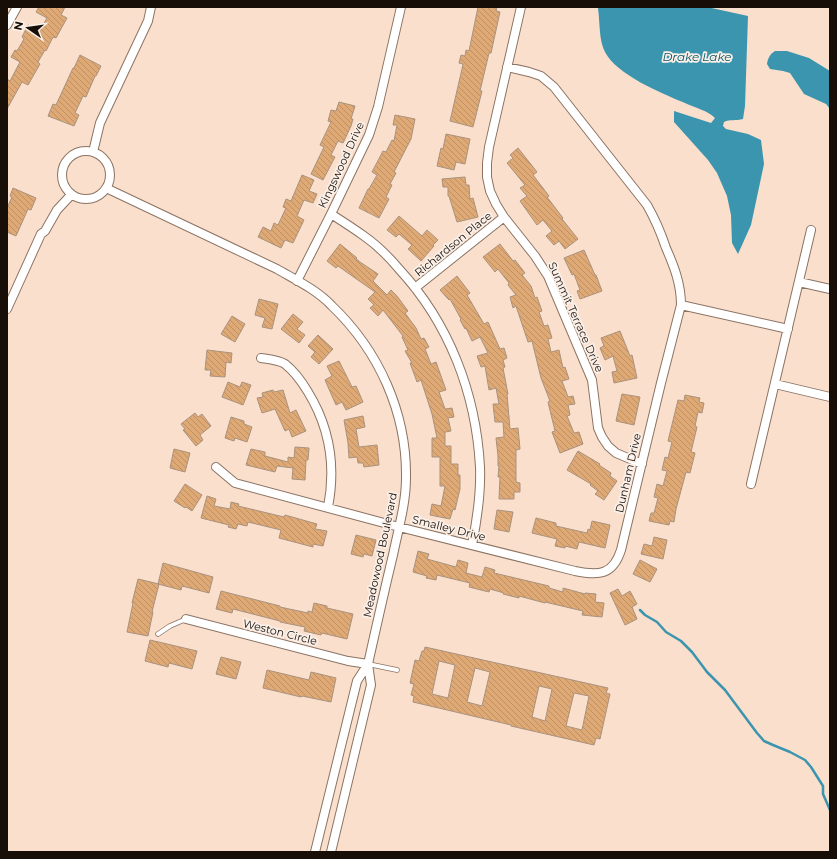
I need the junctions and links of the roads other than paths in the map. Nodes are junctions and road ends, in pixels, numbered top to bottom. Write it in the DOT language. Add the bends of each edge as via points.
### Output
graph roads {
  1 [pos="17,7"];
  2 [pos="151,7"];
  3 [pos="401,7"];
  4 [pos="521,7"];
  5 [pos="7,25"];
  6 [pos="507,67"];
  7 [pos="93,152"];
  8 [pos="106,188"];
  9 [pos="71,195"];
  10 [pos="331,214"];
  11 [pos="504,217"];
  12 [pos="811,230"];
  13 [pos="297,281"];
  14 [pos="799,282"];
  15 [pos="416,288"];
  16 [pos="830,289"];
  17 [pos="681,305"];
  18 [pos="7,309"];
  19 [pos="788,329"];
  20 [pos="261,358"];
  21 [pos="775,384"];
  22 [pos="830,397"];
  23 [pos="642,464"];
  24 [pos="216,467"];
  25 [pos="751,484"];
  26 [pos="328,508"];
  27 [pos="399,527"];
  28 [pos="472,545"];
  29 [pos="612,567"];
  30 [pos="186,619"];
  31 [pos="158,634"];
  32 [pos="368,664"];
  33 [pos="397,670"];
  34 [pos="315,852"];
  35 [pos="331,852"];
  1 -- 5 [label="street"];
  2 -- 7 [label="street" via="148,21 100,123"];
  3 -- 10 [label="street, Kingswood Drive" via="374,122"];
  4 -- 6 [label="street, Summit Terrace Drive"];
  6 -- 11 [label="street, Summit Terrace Drive" via="487,163 490,191"];
  6 -- 17 [label="street, Dunham Drive" via="541,76 554,87 647,205 675,269"];
  7 -- 8 [label="street" via="102,158 110,172"];
  7 -- 9 [label="street" via="73,155 63,167 62,182"];
  8 -- 9 [label="street" via="101,194 86,200"];
  8 -- 13 [label="street, Meadowood Boulevard" via="277,269"];
  9 -- 18 [label="street" via="41,234"];
  10 -- 13 [label="street, Kingswood Drive"];
  10 -- 15 [label="street" via="384,253"];
  11 -- 15 [label="street, Richardson Place"];
  11 -- 23 [label="street, Summit Terrace Drive" via="548,276 592,380 598,428 602,437 616,453"];
  12 -- 14 [label="street"];
  13 -- 27 [label="street, Meadowood Boulevard" via="332,305 357,334 376,362 395,404 404,438 406,468"];
  14 -- 16 [label="street"];
  14 -- 19 [label="street"];
  15 -- 28 [label="street" via="448,338 465,380 472,406 480,467 478,510"];
  17 -- 19 [label="street"];
  17 -- 23 [label="street, Dunham Drive"];
  19 -- 21 [label="street"];
  20 -- 26 [label="street" via="283,363 294,372 314,403 327,434 331,457 331,496"];
  21 -- 22 [label="street"];
  21 -- 25 [label="street"];
  23 -- 29 [label="street, Dunham Drive" via="622,550"];
  24 -- 26 [label="street, Smalley Drive" via="235,483"];
  26 -- 27 [label="street, Smalley Drive"];
  27 -- 28 [label="street, Smalley Drive"];
  27 -- 32 [label="street, Meadowood Boulevard"];
  28 -- 29 [label="street, Smalley Drive" via="586,573 597,574"];
  30 -- 31 [label="lane"];
  30 -- 32 [label="street, Weston Circle"];
  32 -- 33 [label="lane"];
  32 -- 34 [label="street, Meadowood Boulevard" via="357,681"];
  32 -- 35 [label="street, Meadowood Boulevard" via="371,685"];
}
